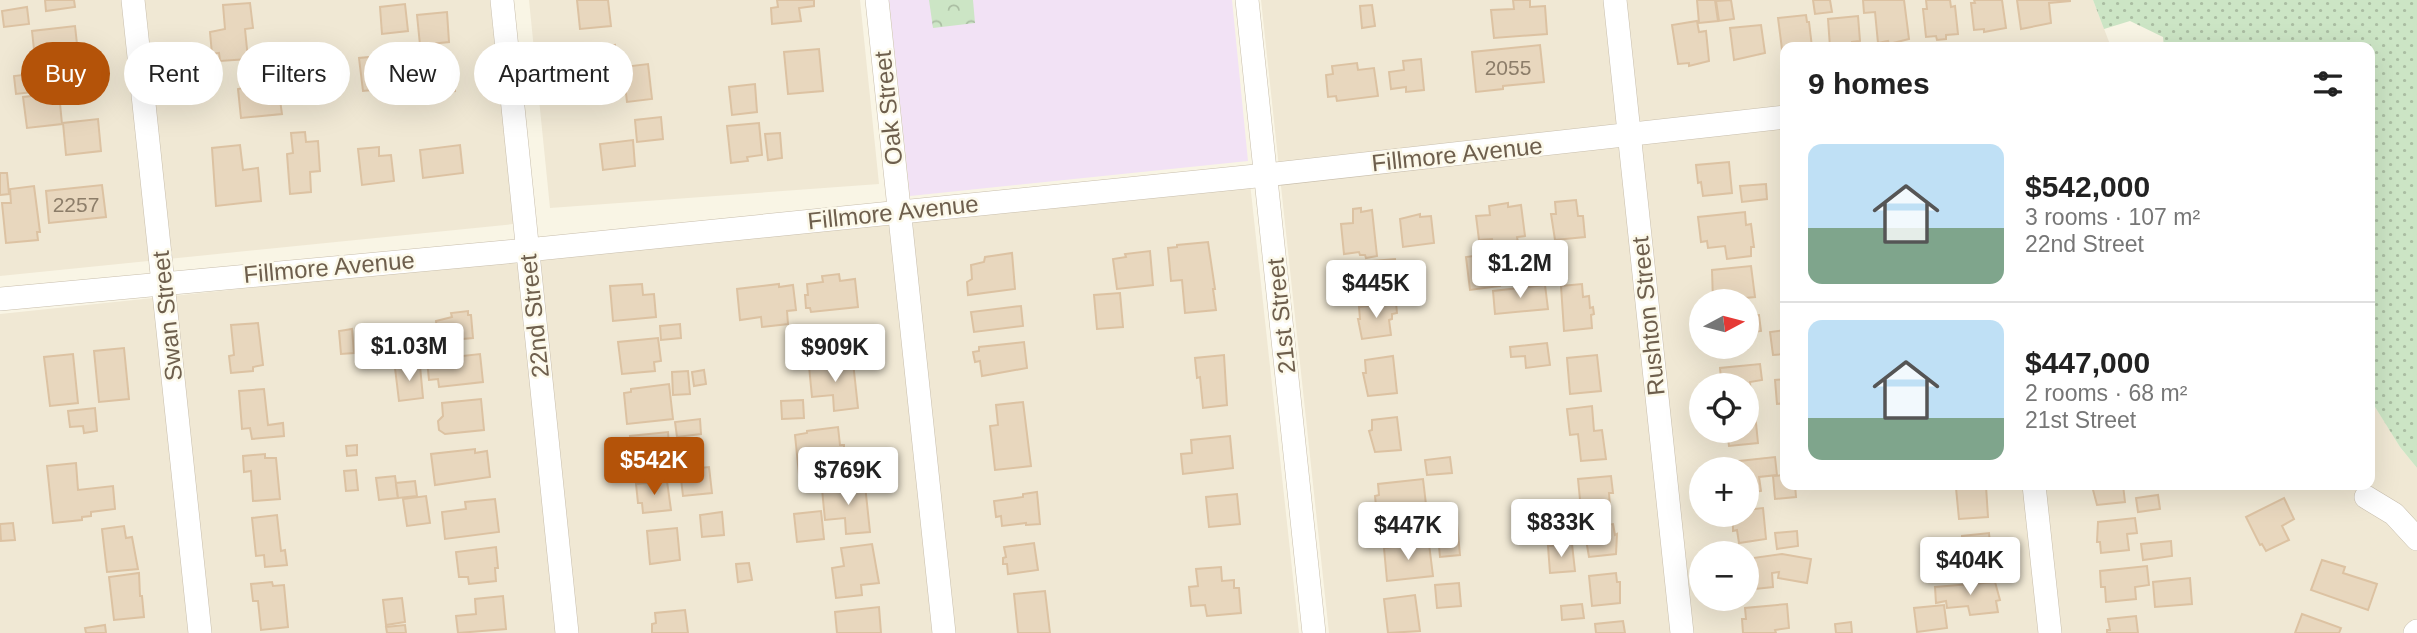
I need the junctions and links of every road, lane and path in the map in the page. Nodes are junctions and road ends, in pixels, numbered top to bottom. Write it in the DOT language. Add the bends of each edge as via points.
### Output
graph roads {
  1 [pos="133,0"];
  2 [pos="502,0"];
  3 [pos="877,0"];
  4 [pos="1247,0"];
  5 [pos="1615,0"];
  6 [pos="1780,118"];
  7 [pos="1629,135"];
  8 [pos="1266,175"];
  9 [pos="899,211"];
  10 [pos="527,250"];
  11 [pos="163,282"];
  12 [pos="0,299"];
  13 [pos="2035,490"];
  14 [pos="2366,497"];
  15 [pos="2417,538"];
  16 [pos="200,633"];
  17 [pos="567,633"];
  18 [pos="944,633"];
  19 [pos="1314,633"];
  20 [pos="1682,633"];
  21 [pos="2050,633"];
  1 -- 11 [label="street, Swan Street"];
  2 -- 10 [label="street, 22nd Street"];
  3 -- 9 [label="street, Oak Street"];
  4 -- 8 [label="street, 21st Street"];
  5 -- 7 [label="street, Rushton Street"];
  6 -- 7 [label="street, Fillmore Avenue"];
  7 -- 8 [label="street, Fillmore Avenue"];
  7 -- 20 [label="street, Rushton Street"];
  8 -- 9 [label="street, Fillmore Avenue"];
  8 -- 19 [label="street, 21st Street"];
  9 -- 10 [label="street, Fillmore Avenue"];
  9 -- 18 [label="street, Oak Street"];
  10 -- 11 [label="street, Fillmore Avenue"];
  10 -- 17 [label="street, 22nd Street"];
  11 -- 12 [label="street, Fillmore Avenue"];
  11 -- 16 [label="street, Swan Street"];
  13 -- 21 [label="street"];
  14 -- 15 [label="street" via="2394,514"];
}
